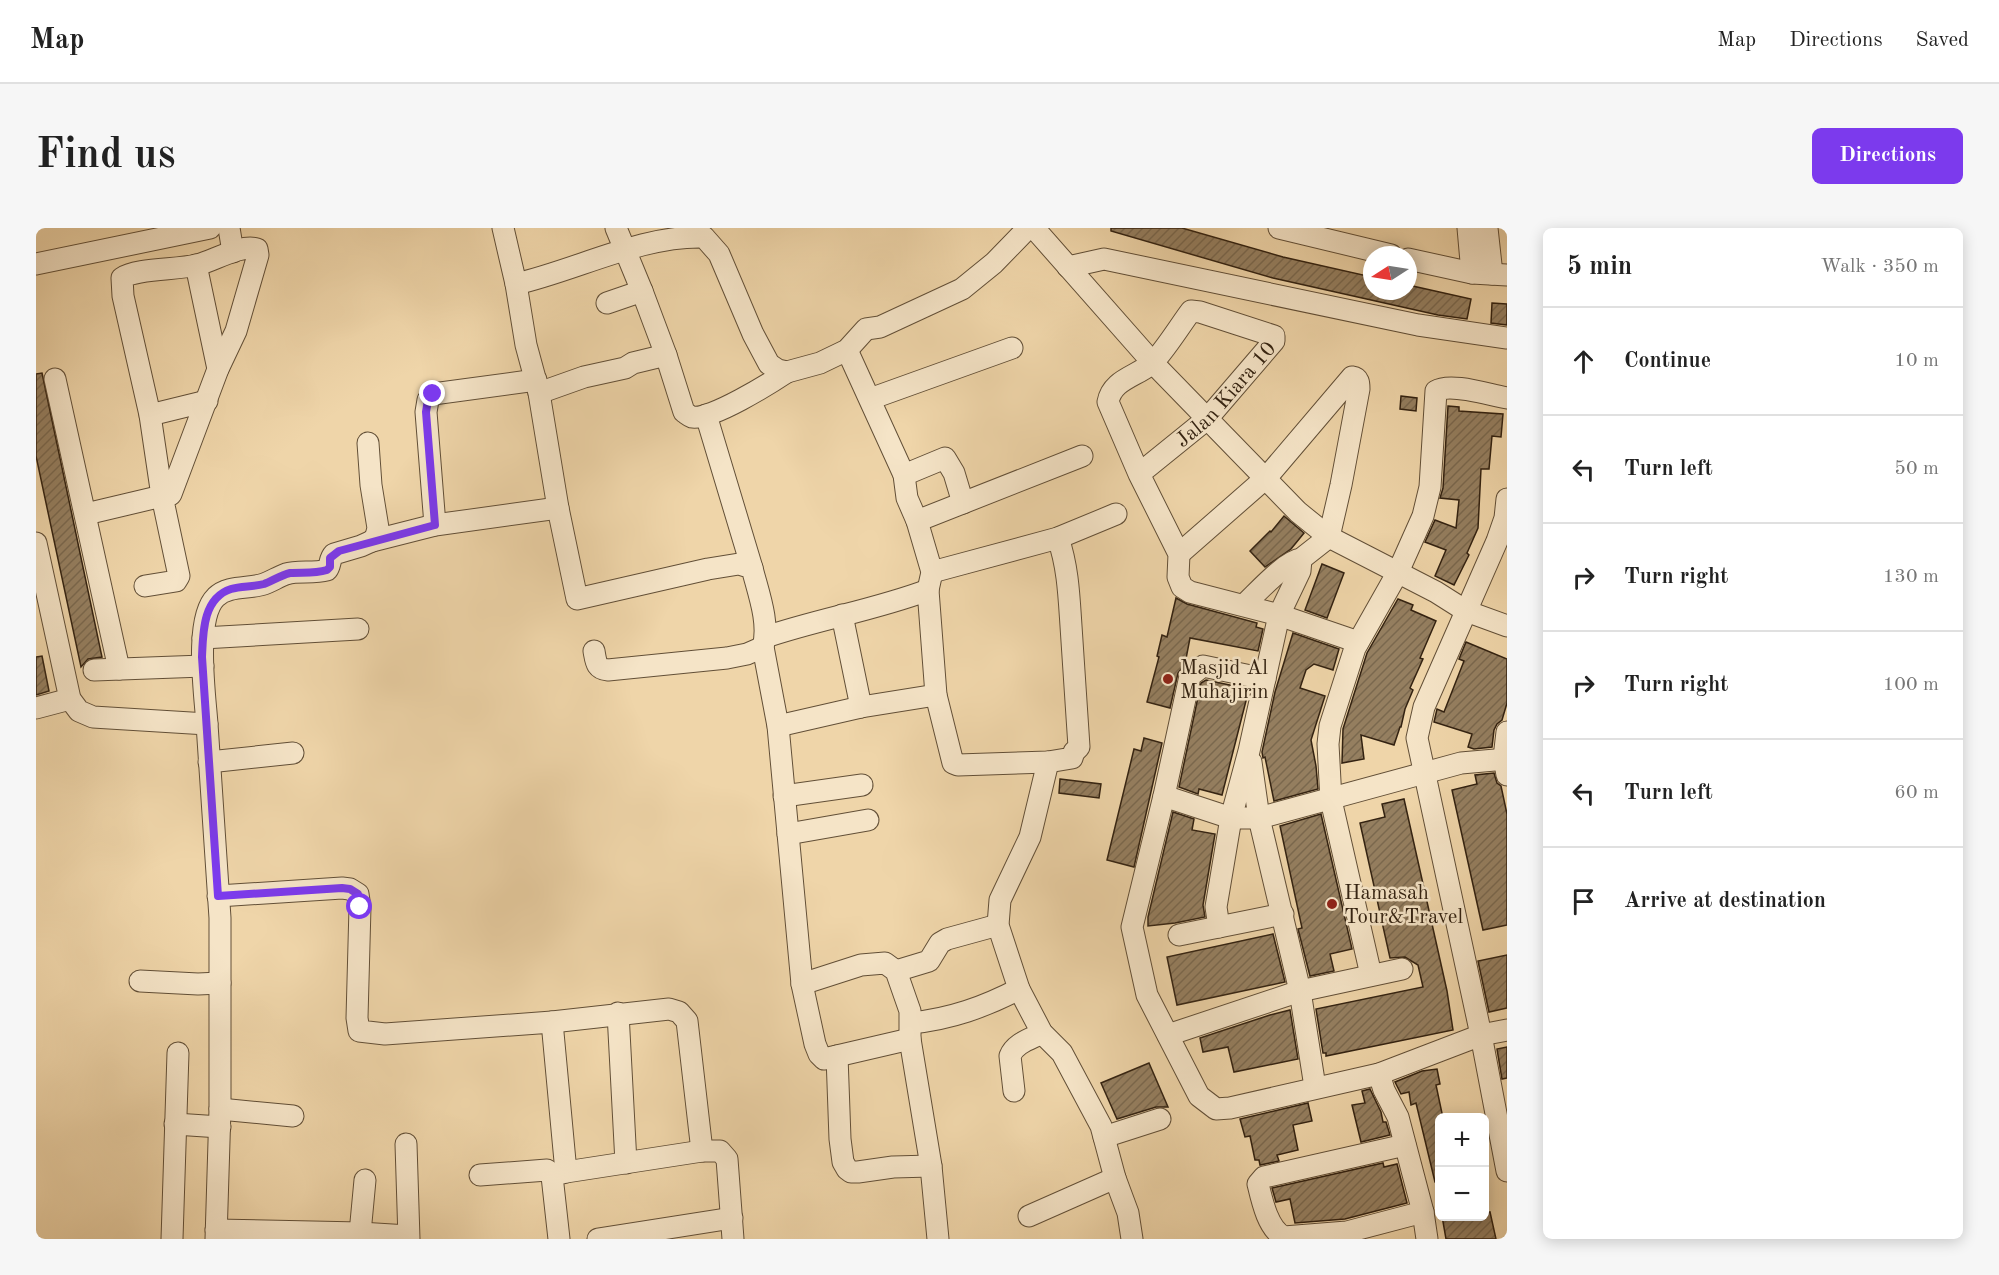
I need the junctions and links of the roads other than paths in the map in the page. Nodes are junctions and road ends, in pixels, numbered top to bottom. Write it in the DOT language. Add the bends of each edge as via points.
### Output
graph roads {
  1 [pos="210,228"];
  2 [pos="229,228"];
  3 [pos="503,228"];
  4 [pos="616,228"];
  5 [pos="1028,228"];
  6 [pos="1034,228"];
  7 [pos="1279,228"];
  8 [pos="1468,228"];
  9 [pos="1487,228"];
  10 [pos="703,232"];
  11 [pos="1363,248"];
  12 [pos="625,251"];
  13 [pos="233,252"];
  14 [pos="1417,261"];
  15 [pos="36,264"];
  16 [pos="196,265"];
  17 [pos="1068,267"];
  18 [pos="1490,274"];
  19 [pos="516,284"];
  20 [pos="642,291"];
  21 [pos="606,303"];
  22 [pos="1507,338"];
  23 [pos="1012,348"];
  24 [pos="847,350"];
  25 [pos="666,355"];
  26 [pos="1153,363"];
  27 [pos="218,369"];
  28 [pos="788,372"];
  29 [pos="55,379"];
  30 [pos="537,386"];
  31 [pos="1507,398"];
  32 [pos="870,399"];
  33 [pos="207,401"];
  34 [pos="706,415"];
  35 [pos="150,416"];
  36 [pos="1207,419"];
  37 [pos="368,443"];
  38 [pos="1082,456"];
  39 [pos="1139,474"];
  40 [pos="903,475"];
  41 [pos="1267,477"];
  42 [pos="162,496"];
  43 [pos="1507,499"];
  44 [pos="963,503"];
  45 [pos="558,508"];
  46 [pos="86,514"];
  47 [pos="1116,514"];
  48 [pos="917,521"];
  49 [pos="435,525"];
  50 [pos="1329,537"];
  51 [pos="1058,538"];
  52 [pos="372,541"];
  53 [pos="36,543"];
  54 [pos="1179,554"];
  55 [pos="1301,559"];
  56 [pos="752,568"];
  57 [pos="1398,572"];
  58 [pos="930,581"];
  59 [pos="145,586"];
  60 [pos="1244,605"];
  61 [pos="1466,611"];
  62 [pos="842,615"];
  63 [pos="1279,615"];
  64 [pos="1507,626"];
  65 [pos="358,629"];
  66 [pos="203,638"];
  67 [pos="764,642"];
  68 [pos="1358,642"];
  69 [pos="594,651"];
  70 [pos="203,666"];
  71 [pos="118,669"];
  72 [pos="94,670"];
  73 [pos="1265,679"];
  74 [pos="936,695"];
  75 [pos="70,699"];
  76 [pos="861,707"];
  77 [pos="36,708"];
  78 [pos="207,724"];
  79 [pos="778,726"];
  80 [pos="1507,732"];
  81 [pos="1249,751"];
  82 [pos="293,753"];
  83 [pos="209,762"];
  84 [pos="1048,762"];
  85 [pos="1506,764"];
  86 [pos="1424,772"];
  87 [pos="862,785"];
  88 [pos="784,796"];
  89 [pos="1164,796"];
  90 [pos="1331,800"];
  91 [pos="1231,818"];
  92 [pos="1259,818"];
  93 [pos="868,820"];
  94 [pos="788,834"];
  95 [pos="218,896"];
  96 [pos="1283,914"];
  97 [pos="998,925"];
  98 [pos="1219,927"];
  99 [pos="1179,935"];
  100 [pos="1402,969"];
  101 [pos="896,971"];
  102 [pos="1371,975"];
  103 [pos="140,981"];
  104 [pos="220,983"];
  105 [pos="802,984"];
  106 [pos="1020,989"];
  107 [pos="1300,991"];
  108 [pos="618,1014"];
  109 [pos="552,1022"];
  110 [pos="1507,1030"];
  111 [pos="910,1031"];
  112 [pos="1042,1033"];
  113 [pos="1168,1035"];
  114 [pos="1480,1035"];
  115 [pos="178,1053"];
  116 [pos="837,1056"];
  117 [pos="1379,1074"];
  118 [pos="1315,1088"];
  119 [pos="1014,1091"];
  120 [pos="293,1116"];
  121 [pos="220,1118"];
  122 [pos="1160,1119"];
  123 [pos="175,1124"];
  124 [pos="1104,1137"];
  125 [pos="406,1144"];
  126 [pos="1405,1145"];
  127 [pos="702,1151"];
  128 [pos="626,1163"];
  129 [pos="931,1167"];
  130 [pos="1507,1171"];
  131 [pos="560,1174"];
  132 [pos="480,1175"];
  133 [pos="1115,1178"];
  134 [pos="365,1180"];
  135 [pos="1423,1212"];
  136 [pos="1029,1216"];
  137 [pos="732,1228"];
  138 [pos="360,1233"];
  139 [pos="216,1234"];
  140 [pos="1353,1235"];
  141 [pos="409,1238"];
  142 [pos="172,1239"];
  143 [pos="559,1239"];
  144 [pos="598,1239"];
  145 [pos="938,1239"];
  146 [pos="1132,1239"];
  147 [pos="1427,1239"];
  1 -- 15 [label="street"];
  2 -- 13 [label="street"];
  3 -- 19 [label="street"];
  4 -- 12 [label="street"];
  5 -- 24 [label="street" via="962,289 880,327 866,329"];
  6 -- 17 [label="street"];
  7 -- 11 [label="street"];
  8 -- 18 [label="street"];
  9 -- 18 [label="street"];
  10 -- 12 [label="street"];
  10 -- 28 [label="street" via="719,254 769,364"];
  12 -- 19 [label="street"];
  12 -- 20 [label="street"];
  13 -- 16 [label="street"];
  13 -- 27 [label="street" via="252,248 258,255 236,331"];
  14 -- 18 [label="street"];
  16 -- 27 [label="street"];
  16 -- 35 [label="street" via="122,278"];
  17 -- 22 [label="street" via="1104,259 1418,325"];
  17 -- 26 [label="street"];
  19 -- 30 [label="street"];
  20 -- 21 [label="street"];
  20 -- 25 [label="street"];
  23 -- 32 [label="street"];
  24 -- 28 [label="street"];
  24 -- 32 [label="street"];
  25 -- 30 [label="street" via="625,368"];
  25 -- 34 [label="street" via="684,412 693,417"];
  26 -- 36 [label="street"];
  26 -- 36 [label="street, Jalan Kiara 10" via="1195,310 1274,336 1274,342"];
  26 -- 39 [label="street, Jalan Kiara 10" via="1109,392 1108,402"];
  27 -- 33 [label="street"];
  28 -- 34 [label="street"];
  29 -- 46 [label="street"];
  30 -- 45 [label="street"];
  30 -- 49 [label="street" via="433,394 428,400"];
  31 -- 57 [label="street" via="1451,388 1436,392 1430,487 1423,516"];
  32 -- 40 [label="street"];
  33 -- 35 [label="street"];
  33 -- 42 [label="street" via="171,494"];
  34 -- 56 [label="street"];
  35 -- 42 [label="street"];
  36 -- 39 [label="street, Jalan Kiara 10"];
  36 -- 41 [label="street"];
  37 -- 52 [label="street" via="378,528"];
  38 -- 44 [label="street"];
  39 -- 54 [label="street, Jalan Kiara 10"];
  40 -- 44 [label="street" via="945,458"];
  40 -- 48 [label="street"];
  41 -- 50 [label="street" via="1298,512"];
  41 -- 50 [label="street" via="1352,377 1358,380"];
  41 -- 54 [label="street"];
  42 -- 46 [label="street"];
  42 -- 59 [label="street" via="179,576 176,581"];
  43 -- 61 [label="street" via="1497,541"];
  44 -- 48 [label="street"];
  45 -- 49 [label="street"];
  45 -- 56 [label="street" via="577,599 708,569 739,564"];
  46 -- 71 [label="street"];
  47 -- 51 [label="street"];
  48 -- 58 [label="street"];
  49 -- 52 [label="street"];
  50 -- 55 [label="street"];
  50 -- 57 [label="street"];
  51 -- 58 [label="street"];
  51 -- 84 [label="street" via="1068,583 1079,747 1072,758"];
  52 -- 66 [label="street" via="334,554 327,570 288,573 262,585 231,589 216,596 208,611"];
  53 -- 75 [label="street"];
  54 -- 60 [label="street, Jalan Kiara 10" via="1178,577 1182,587"];
  55 -- 60 [label="street"];
  55 -- 63 [label="street" via="1300,572"];
  56 -- 67 [label="street" via="764,617"];
  57 -- 61 [label="street"];
  57 -- 68 [label="street"];
  58 -- 62 [label="street" via="909,597"];
  58 -- 74 [label="street"];
  60 -- 63 [label="street, Jalan Kiara 10"];
  61 -- 64 [label="street"];
  61 -- 86 [label="street" via="1424,707 1416,738"];
  62 -- 67 [label="street" via="801,625"];
  62 -- 76 [label="street"];
  63 -- 68 [label="street, Jalan Kiara 10"];
  63 -- 73 [label="street"];
  65 -- 66 [label="street"];
  66 -- 70 [label="street"];
  67 -- 69 [label="street" via="747,654 727,658 608,670 597,666"];
  67 -- 79 [label="street"];
  68 -- 90 [label="street" via="1330,726"];
  70 -- 71 [label="street"];
  70 -- 78 [label="street"];
  71 -- 72 [label="street"];
  73 -- 81 [label="street"];
  73 -- 89 [label="street" via="1203,666 1192,673"];
  74 -- 76 [label="street"];
  74 -- 84 [label="street" via="953,763"];
  75 -- 77 [label="street"];
  75 -- 78 [label="street" via="79,711 93,717"];
  76 -- 79 [label="street"];
  78 -- 83 [label="street"];
  79 -- 88 [label="street"];
  80 -- 85 [label="street"];
  81 -- 91 [label="street"];
  81 -- 92 [label="street"];
  82 -- 83 [label="street"];
  83 -- 95 [label="street"];
  84 -- 97 [label="street" via="1030,837 1000,900"];
  85 -- 86 [label="street" via="1461,763"];
  86 -- 90 [label="street"];
  86 -- 114 [label="street"];
  87 -- 88 [label="street"];
  88 -- 94 [label="street"];
  89 -- 91 [label="street"];
  89 -- 113 [label="street" via="1132,927 1147,995"];
  90 -- 92 [label="street"];
  90 -- 102 [label="street"];
  91 -- 92 [label="street"];
  91 -- 98 [label="street" via="1216,907"];
  92 -- 96 [label="street"];
  93 -- 94 [label="street"];
  94 -- 105 [label="street"];
  95 -- 104 [label="street"];
  95 -- 109 [label="street" via="342,888 358,894 359,1031 385,1034"];
  96 -- 98 [label="street"];
  96 -- 107 [label="street"];
  97 -- 101 [label="street" via="947,939 929,961"];
  97 -- 106 [label="street"];
  98 -- 99 [label="street"];
  100 -- 102 [label="street"];
  101 -- 105 [label="street" via="885,963 861,965"];
  101 -- 111 [label="street" via="905,992"];
  102 -- 107 [label="street"];
  103 -- 104 [label="street"];
  104 -- 121 [label="street"];
  105 -- 116 [label="street" via="819,1054 824,1059"];
  106 -- 111 [label="street" via="992,1003"];
  106 -- 112 [label="street"];
  107 -- 113 [label="street"];
  107 -- 118 [label="street"];
  108 -- 109 [label="street"];
  108 -- 127 [label="street" via="669,1009 680,1012 687,1021"];
  108 -- 128 [label="street"];
  109 -- 131 [label="street"];
  110 -- 114 [label="street"];
  111 -- 116 [label="street"];
  111 -- 129 [label="street"];
  112 -- 119 [label="street" via="1012,1050"];
  112 -- 124 [label="street" via="1062,1053"];
  113 -- 118 [label="street" via="1199,1096 1216,1108"];
  114 -- 117 [label="street"];
  114 -- 130 [label="street"];
  115 -- 123 [label="street"];
  116 -- 129 [label="street" via="840,1139 847,1168 858,1172"];
  117 -- 118 [label="street"];
  117 -- 126 [label="street" via="1398,1117"];
  120 -- 121 [label="street"];
  121 -- 123 [label="street"];
  121 -- 139 [label="street"];
  122 -- 124 [label="street"];
  123 -- 142 [label="street"];
  124 -- 133 [label="street"];
  125 -- 141 [label="street"];
  126 -- 135 [label="street"];
  126 -- 140 [label="street" via="1259,1181 1267,1215 1277,1233 1291,1238"];
  127 -- 128 [label="street"];
  127 -- 137 [label="street" via="720,1151 727,1159"];
  128 -- 131 [label="street"];
  129 -- 145 [label="street"];
  131 -- 132 [label="street" via="547,1170"];
  131 -- 143 [label="street" via="552,1177"];
  133 -- 136 [label="street"];
  133 -- 146 [label="street" via="1128,1213"];
  134 -- 138 [label="street"];
  135 -- 140 [label="street"];
  135 -- 147 [label="street"];
  137 -- 144 [label="street"];
  138 -- 139 [label="street"];
  138 -- 141 [label="street"];
}
